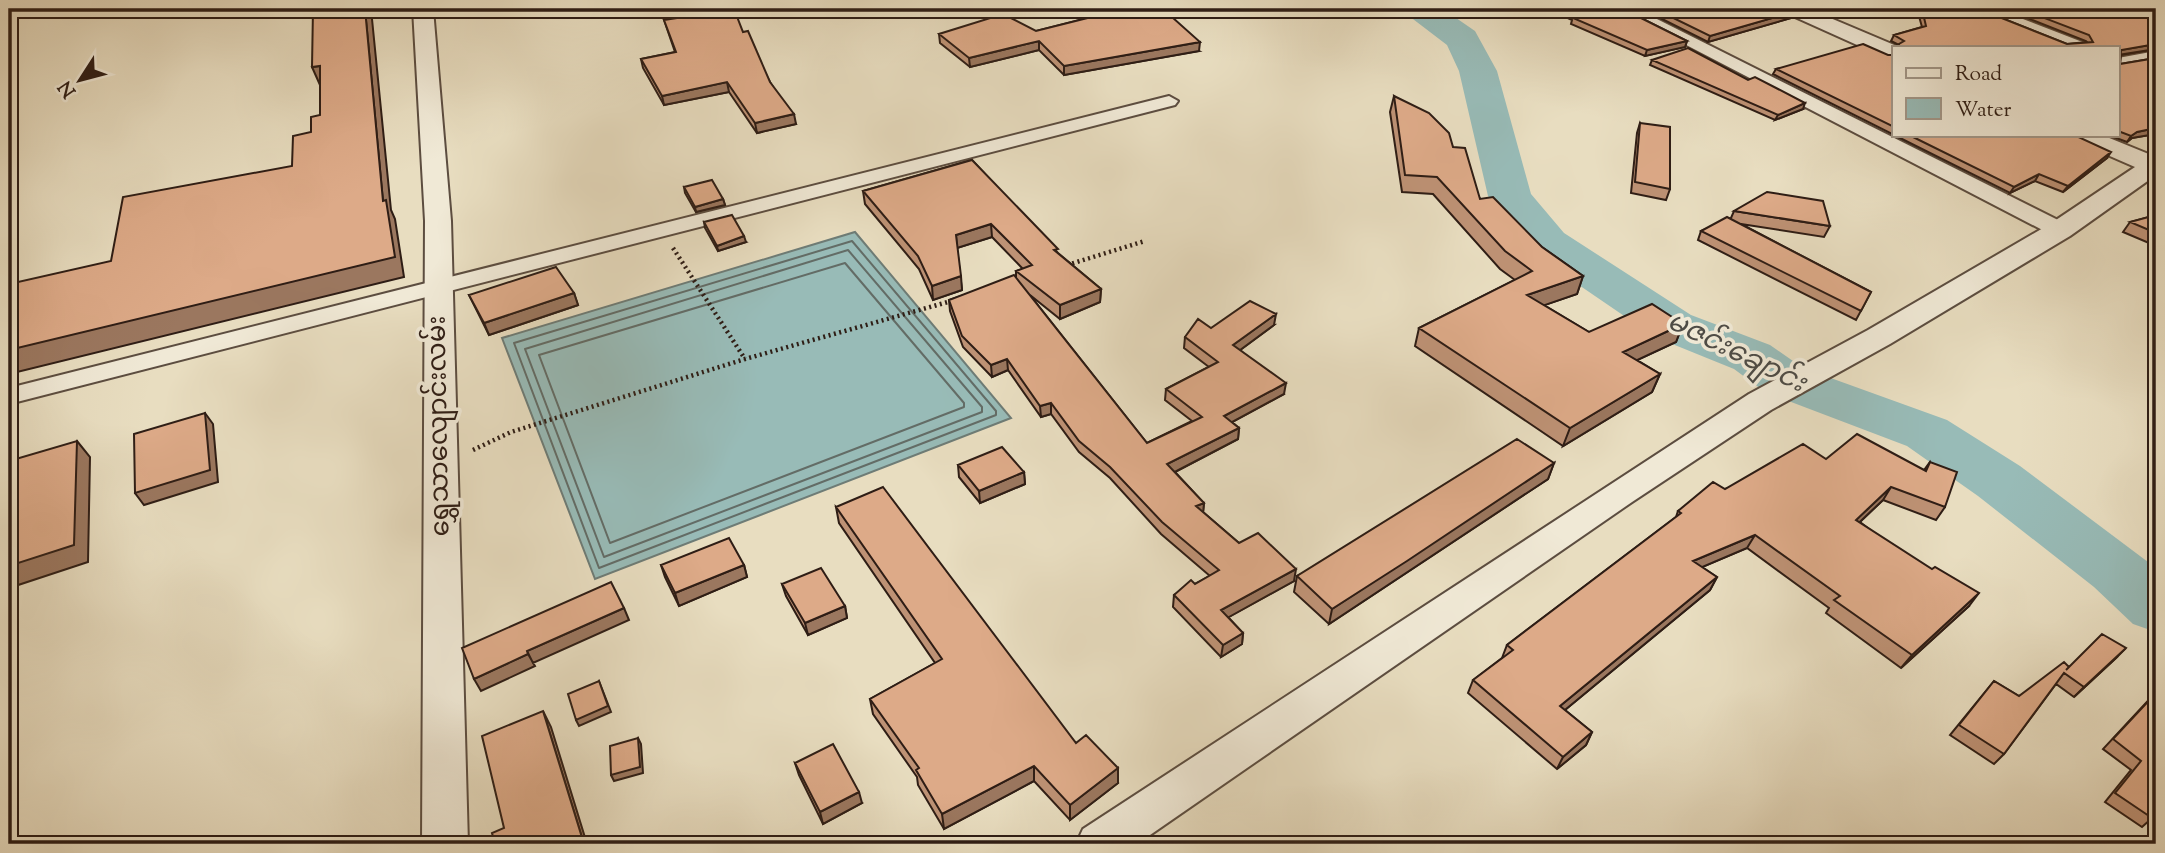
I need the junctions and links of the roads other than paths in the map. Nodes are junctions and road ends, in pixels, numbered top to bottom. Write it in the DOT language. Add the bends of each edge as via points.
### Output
graph roads {
  1 [pos="423,9"];
  2 [pos="1625,9"];
  3 [pos="1793,9"];
  4 [pos="1983,9"];
  5 [pos="2076,46"];
  6 [pos="1892,52"];
  7 [pos="2156,57"];
  8 [pos="2120,63"];
  9 [pos="1169,100"];
  10 [pos="2084,136"];
  11 [pos="2154,165"];
  12 [pos="2060,230"];
  13 [pos="438,286"];
  14 [pos="9,396"];
  15 [pos="445,844"];
  16 [pos="1100,844"];
  1 -- 13 [label="street, ရွှေသာလျောင်းလမ်း" via="438,221"];
  2 -- 12 [label="street"];
  3 -- 6 [label="street"];
  4 -- 5 [label="street"];
  7 -- 8 [label="street"];
  9 -- 13 [label="street"];
  10 -- 11 [label="street"];
  11 -- 12 [label="street"];
  12 -- 16 [label="street" via="1760,402"];
  13 -- 14 [label="street"];
  13 -- 15 [label="street, ရွှေသာလျောင်းလမ်း"];
}
